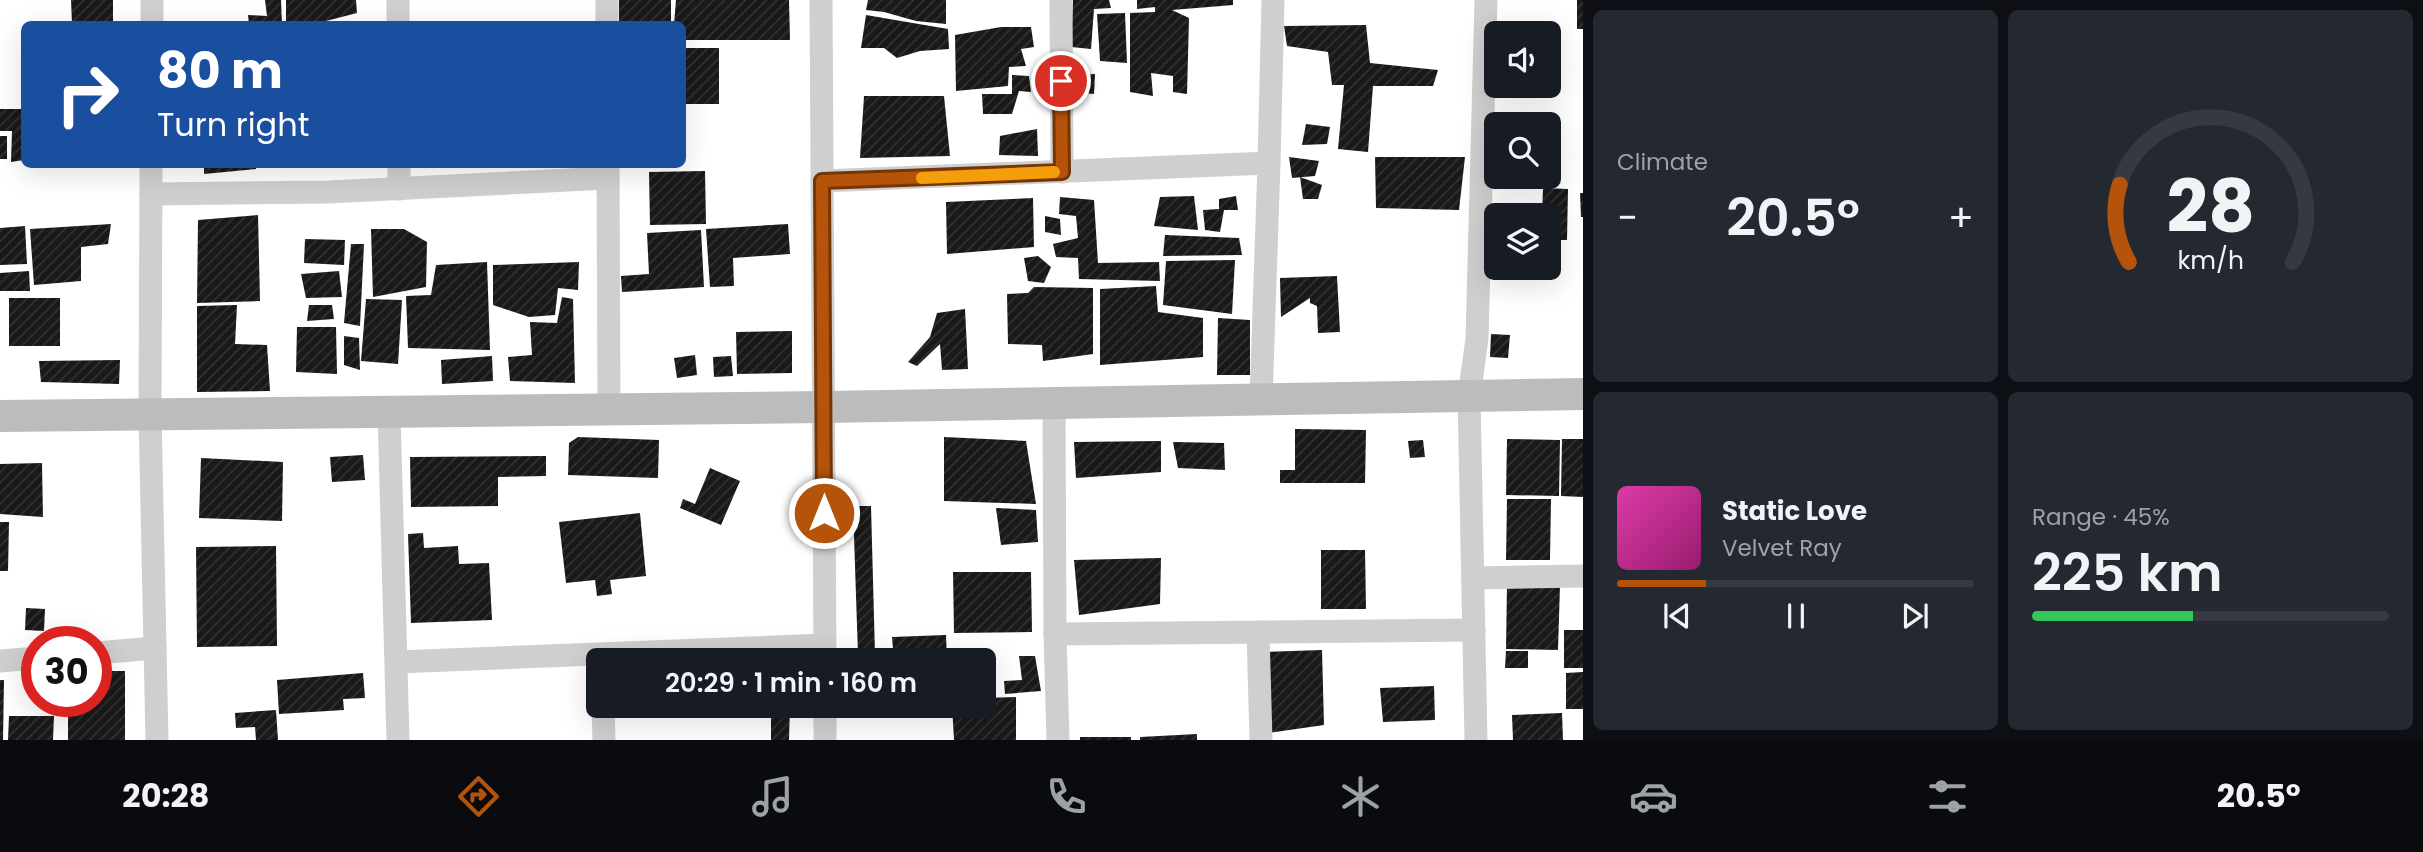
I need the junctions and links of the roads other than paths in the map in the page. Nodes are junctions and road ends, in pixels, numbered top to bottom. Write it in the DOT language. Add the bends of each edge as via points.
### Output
graph roads {
  1 [pos="152,0"];
  2 [pos="398,0"];
  3 [pos="607,0"];
  4 [pos="821,0"];
  5 [pos="1061,0"];
  6 [pos="1273,0"];
  7 [pos="1486,0"];
  8 [pos="152,21"];
  9 [pos="398,21"];
  10 [pos="607,21"];
  11 [pos="1269,163"];
  12 [pos="151,168"];
  13 [pos="399,168"];
  14 [pos="608,171"];
  15 [pos="1062,172"];
  16 [pos="822,181"];
  17 [pos="399,189"];
  18 [pos="151,194"];
  19 [pos="1583,394"];
  20 [pos="1469,396"];
  21 [pos="1261,400"];
  22 [pos="1054,403"];
  23 [pos="824,407"];
  24 [pos="609,409"];
  25 [pos="389,412"];
  26 [pos="150,414"];
  27 [pos="0,416"];
  28 [pos="1583,576"];
  29 [pos="1473,578"];
  30 [pos="1474,630"];
  31 [pos="1258,632"];
  32 [pos="1055,634"];
  33 [pos="155,648"];
  34 [pos="825,648"];
  35 [pos="112,652"];
  36 [pos="586,657"];
  37 [pos="21,659"];
  38 [pos="0,661"];
  39 [pos="397,662"];
  40 [pos="603,718"];
  41 [pos="825,718"];
  42 [pos="157,740"];
  43 [pos="398,740"];
  44 [pos="604,740"];
  45 [pos="825,740"];
  46 [pos="1058,740"];
  47 [pos="1261,740"];
  48 [pos="1476,740"];
  1 -- 8 [label="street"];
  2 -- 9 [label="street"];
  3 -- 10 [label="street"];
  4 -- 16 [label="street"];
  5 -- 15 [label="street"];
  6 -- 11 [label="street"];
  7 -- 20 [label="street" via="1477,339"];
  11 -- 15 [label="street"];
  11 -- 21 [label="street"];
  12 -- 18 [label="street"];
  13 -- 17 [label="street"];
  14 -- 17 [label="street"];
  14 -- 24 [label="street"];
  15 -- 16 [label="street"];
  16 -- 23 [label="street"];
  17 -- 18 [label="street"];
  18 -- 26 [label="street"];
  19 -- 20 [label="main road"];
  20 -- 21 [label="main road"];
  20 -- 29 [label="street"];
  21 -- 22 [label="main road"];
  22 -- 23 [label="main road"];
  22 -- 32 [label="street"];
  23 -- 24 [label="main road"];
  23 -- 34 [label="street"];
  24 -- 25 [label="main road"];
  25 -- 26 [label="main road"];
  25 -- 39 [label="street"];
  26 -- 27 [label="main road"];
  26 -- 33 [label="street"];
  28 -- 29 [label="street"];
  29 -- 30 [label="street"];
  30 -- 31 [label="street"];
  30 -- 48 [label="street"];
  31 -- 32 [label="street"];
  31 -- 47 [label="street"];
  32 -- 46 [label="street"];
  33 -- 35 [label="street"];
  33 -- 42 [label="street"];
  36 -- 39 [label="street"];
  37 -- 38 [label="street"];
  39 -- 43 [label="street"];
  40 -- 44 [label="street"];
  41 -- 45 [label="street"];
}
